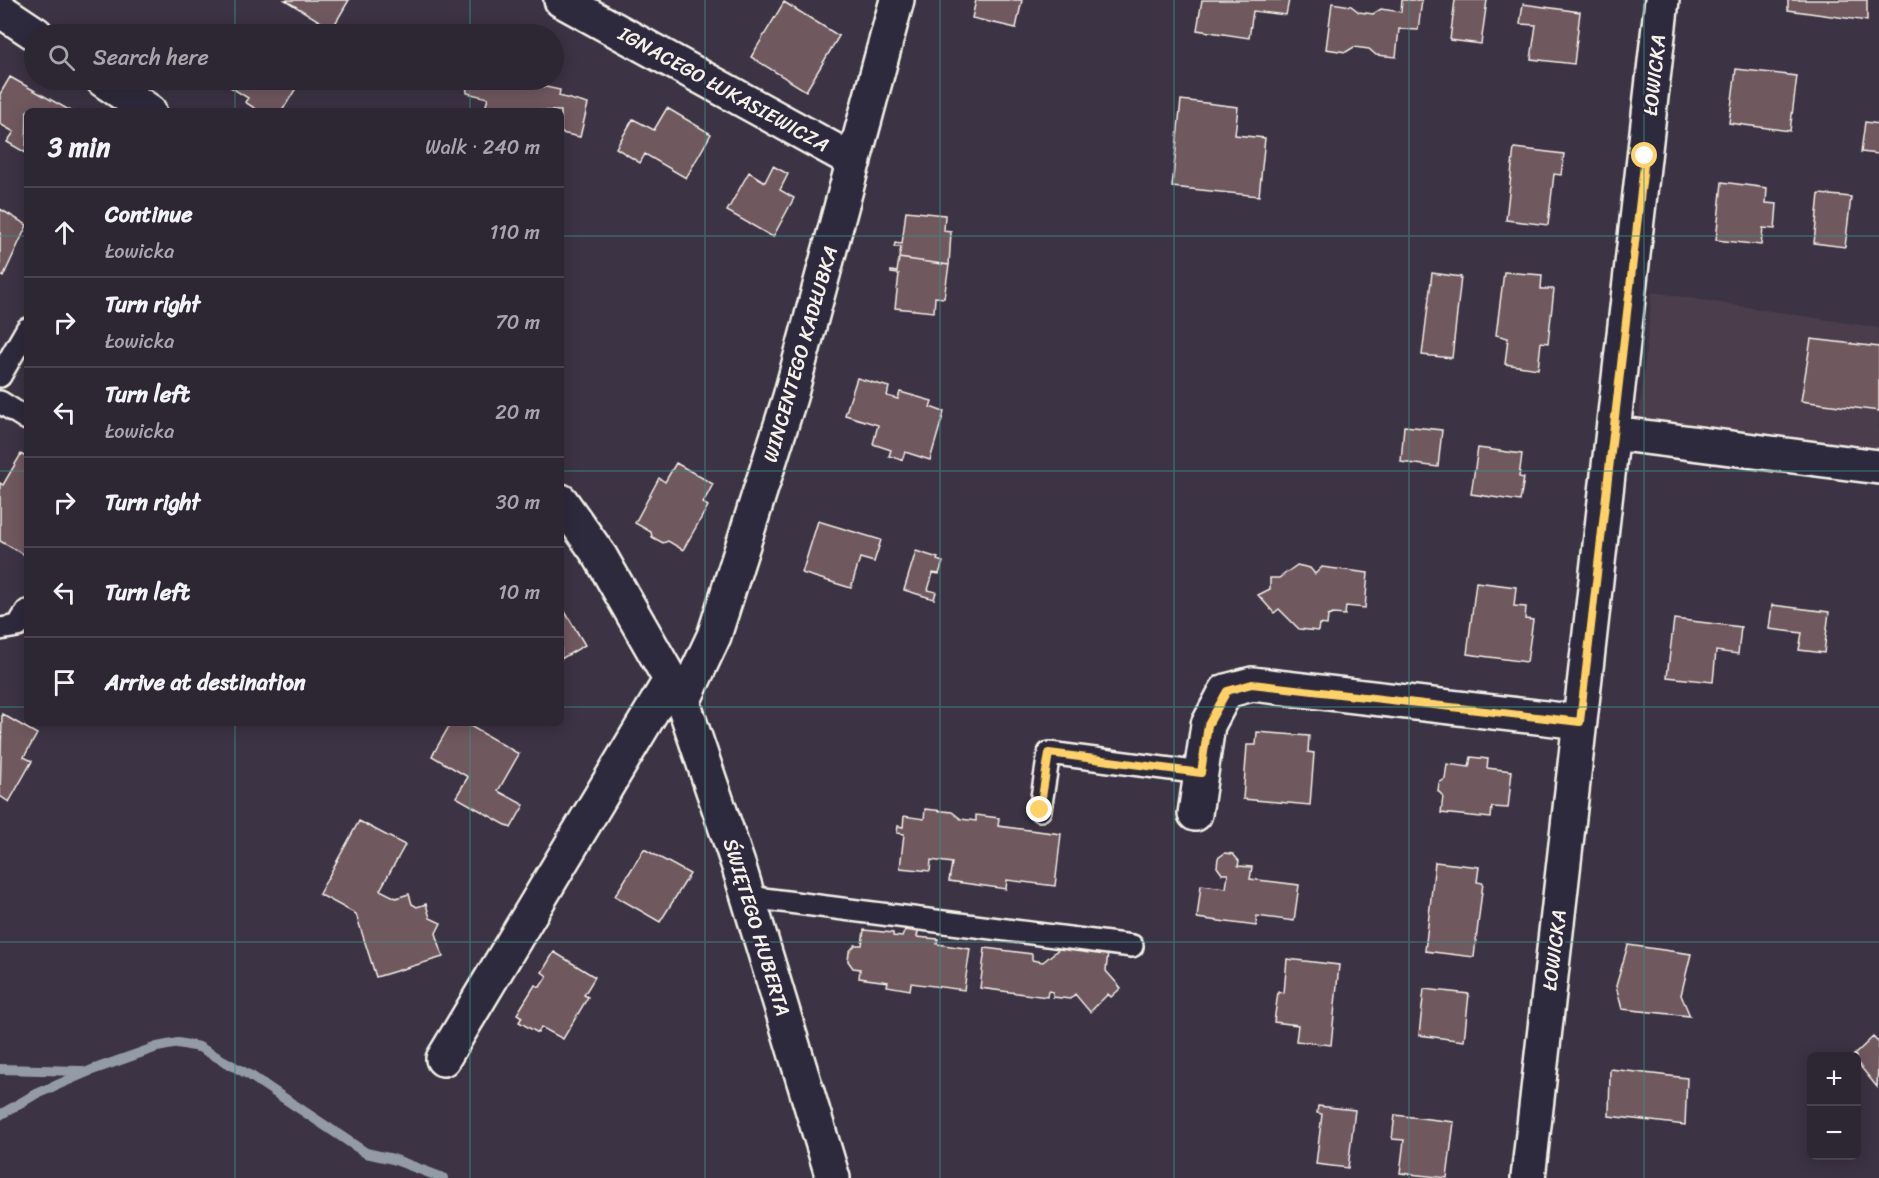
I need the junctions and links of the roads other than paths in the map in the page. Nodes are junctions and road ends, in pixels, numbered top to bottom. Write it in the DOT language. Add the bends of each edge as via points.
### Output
graph roads {
  1 [pos="561,0"];
  2 [pos="897,0"];
  3 [pos="1662,0"];
  4 [pos="0,10"];
  5 [pos="24,26"];
  6 [pos="118,90"];
  7 [pos="145,108"];
  8 [pos="854,160"];
  9 [pos="24,334"];
  10 [pos="0,376"];
  11 [pos="0,402"];
  12 [pos="24,417"];
  13 [pos="1613,433"];
  14 [pos="1879,467"];
  15 [pos="564,505"];
  16 [pos="24,616"];
  17 [pos="0,629"];
  18 [pos="677,690"];
  19 [pos="1580,722"];
  20 [pos="1201,773"];
  21 [pos="1040,810"];
  22 [pos="1195,814"];
  23 [pos="749,897"];
  24 [pos="1132,946"];
  25 [pos="443,1059"];
  26 [pos="833,1178"];
  27 [pos="1528,1178"];
  1 -- 8 [label="street, IGNACEGO ŁUKASIEWICZA"];
  2 -- 8 [label="street, WINCENTEGO KADŁUBKA"];
  3 -- 13 [label="street, ŁOWICKA"];
  4 -- 5 [label="street"];
  6 -- 7 [label="street"];
  8 -- 18 [label="street, WINCENTEGO KADŁUBKA" via="787,408 714,636"];
  9 -- 10 [label="lane"];
  11 -- 12 [label="lane"];
  13 -- 14 [label="street"];
  13 -- 19 [label="street, ŁOWICKA"];
  15 -- 18 [label="street, ŚWIĘTEGO HUBERTA" via="600,556"];
  16 -- 17 [label="lane" via="18,626"];
  18 -- 23 [label="street, ŚWIĘTEGO HUBERTA"];
  18 -- 25 [label="street"];
  19 -- 20 [label="street" via="1252,684 1227,691 1208,725"];
  19 -- 27 [label="street, ŁOWICKA"];
  20 -- 21 [label="lane" via="1049,753"];
  20 -- 22 [label="street"];
  23 -- 24 [label="lane"];
  23 -- 26 [label="street, ŚWIĘTEGO HUBERTA"];
}
